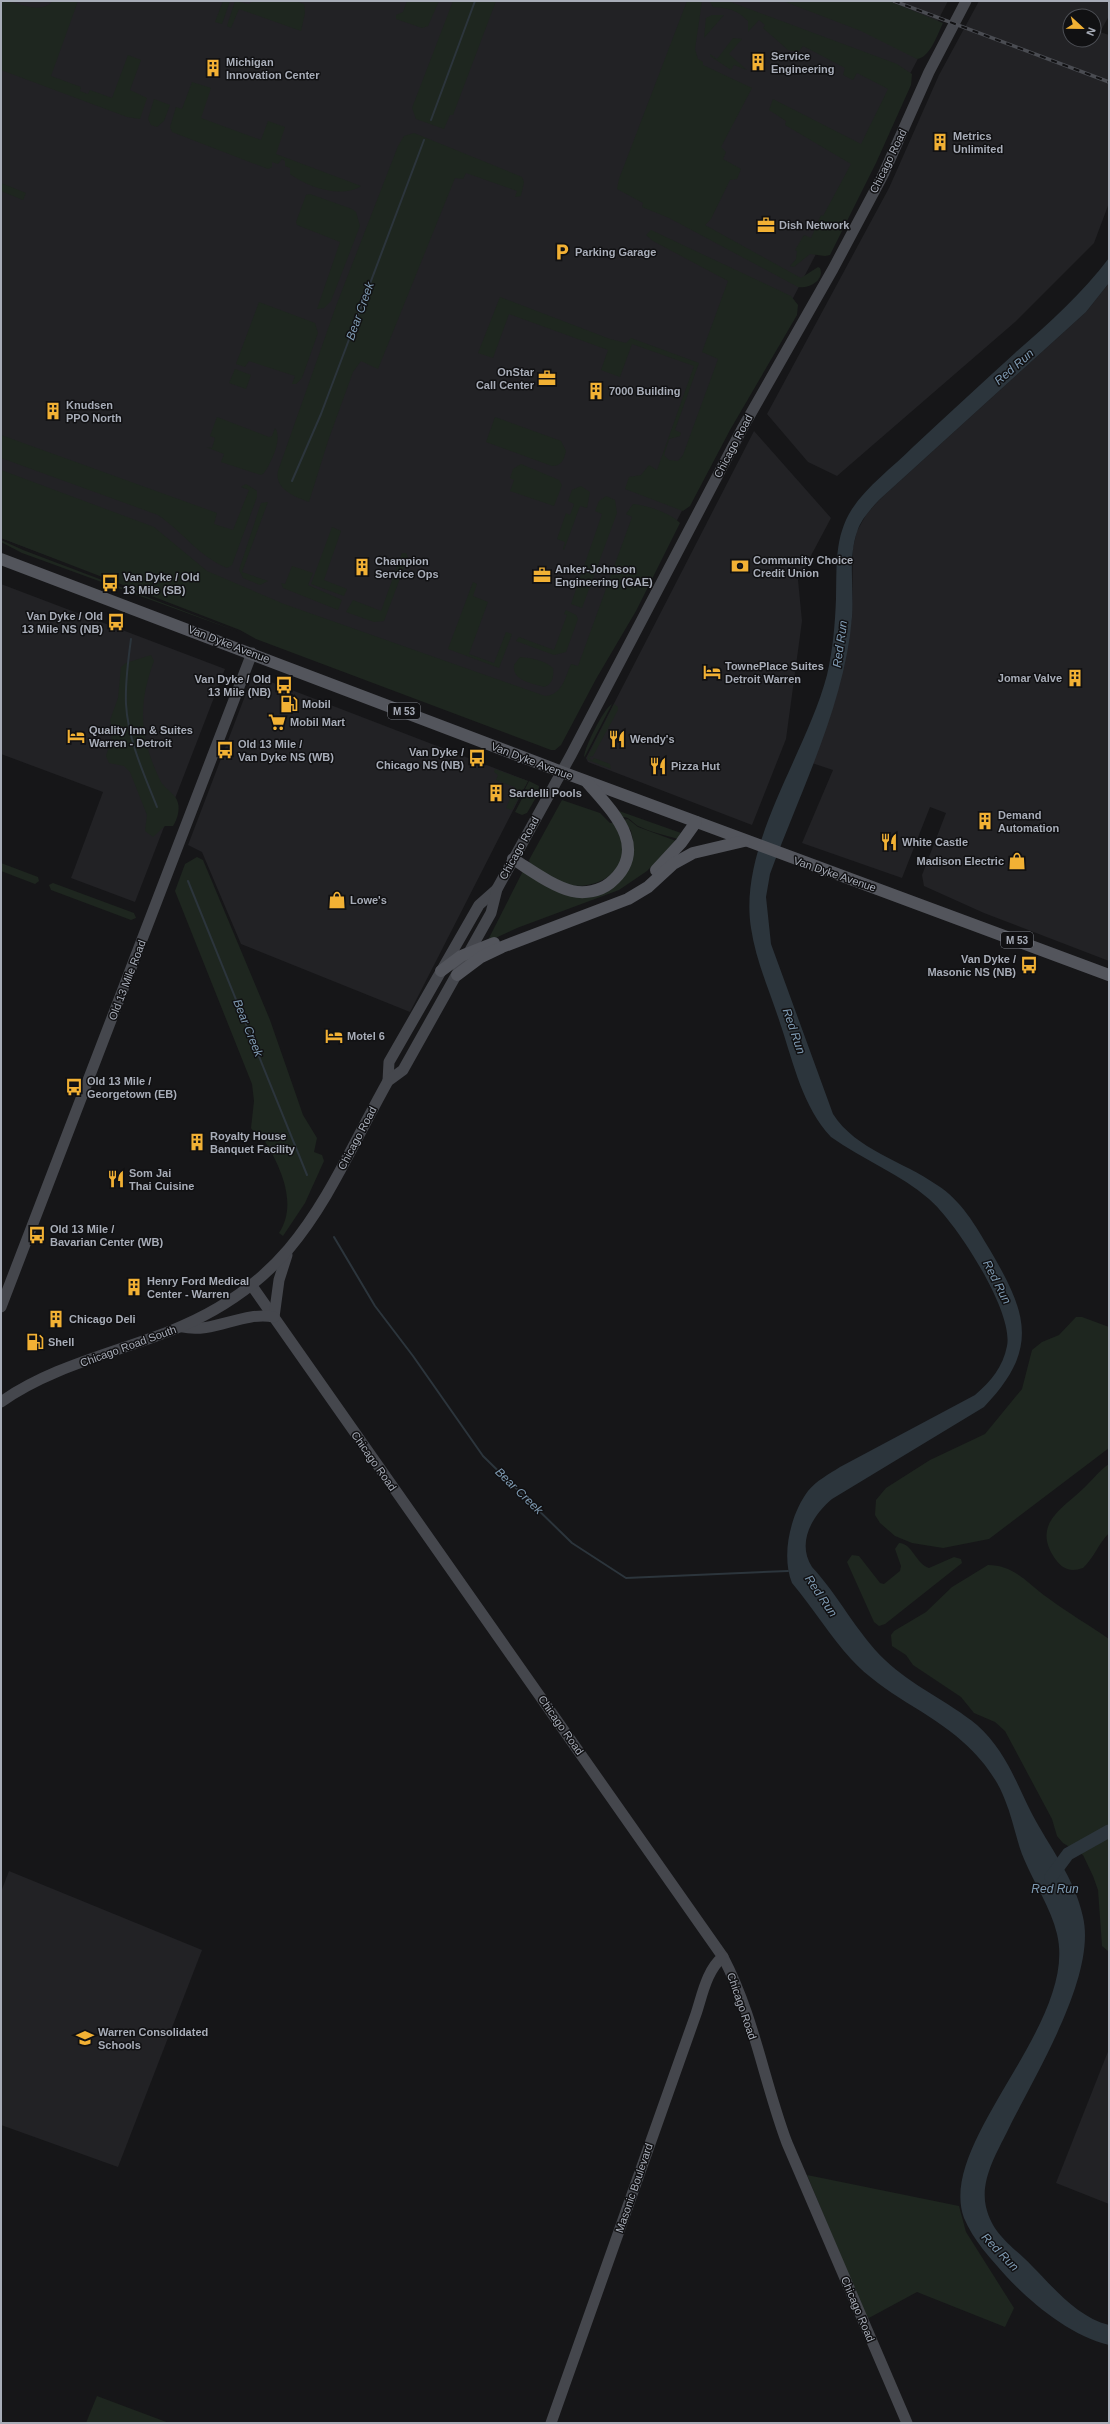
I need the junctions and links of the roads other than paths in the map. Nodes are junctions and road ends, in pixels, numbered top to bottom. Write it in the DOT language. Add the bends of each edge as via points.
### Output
graph roads {
  1 [pos="966,1"];
  2 [pos="1,559"];
  3 [pos="252,653"];
  4 [pos="562,772"];
  5 [pos="586,781"];
  6 [pos="696,822"];
  7 [pos="744,841"];
  8 [pos="513,859"];
  9 [pos="496,889"];
  10 [pos="470,952"];
  11 [pos="441,971"];
  12 [pos="457,975"];
  13 [pos="1109,975"];
  14 [pos="388,1081"];
  15 [pos="289,1251"];
  16 [pos="252,1286"];
  17 [pos="1,1307"];
  18 [pos="274,1317"];
  19 [pos="181,1327"];
  20 [pos="1,1402"];
  21 [pos="723,1957"];
  22 [pos="551,2423"];
  23 [pos="907,2423"];
  1 -- 4 [label="street, Chicago Road" via="815,304 742,429"];
  2 -- 3 [label="main road, Van Dyke Avenue / M 53"];
  3 -- 4 [label="main road, Van Dyke Avenue / M 53"];
  3 -- 17 [label="street, Old 13 Mile Road"];
  4 -- 5 [label="main road, Van Dyke Avenue / M 53"];
  4 -- 8 [label="street, Chicago Road"];
  5 -- 6 [label="main road, Van Dyke Avenue / M 53"];
  5 -- 8 [label="main road" via="615,815 626,835 628,844 625,863 616,877 609,884 592,891 572,891"];
  6 -- 7 [label="main road, Van Dyke Avenue / M 53"];
  6 -- 10 [label="main road" via="681,843 652,874 632,890"];
  7 -- 12 [label="main road" via="693,853 673,864 648,887 628,899 502,947 481,957"];
  7 -- 13 [label="main road, Van Dyke Avenue / M 53"];
  8 -- 9 [label="street, Chicago Road"];
  9 -- 10 [label="street, Chicago Road" via="491,912"];
  9 -- 11 [label="street, Chicago Road" via="479,905"];
  10 -- 11 [label="main road" via="451,962"];
  10 -- 12 [label="street, Chicago Road"];
  11 -- 14 [label="street, Chicago Road" via="389,1062"];
  12 -- 14 [label="street, Chicago Road" via="403,1070"];
  14 -- 15 [label="street, Chicago Road" via="317,1213"];
  15 -- 16 [label="street, Chicago Road"];
  15 -- 18 [label="street" via="279,1280"];
  16 -- 18 [label="street, Chicago Road"];
  16 -- 19 [label="street, Chicago Road South" via="217,1310"];
  18 -- 19 [label="street" via="254,1315 214,1327"];
  18 -- 21 [label="street, Chicago Road"];
  19 -- 20 [label="street, Chicago Road South" via="54,1374"];
  21 -- 22 [label="street, Masonic Boulevard" via="716,1962 698,2006"];
  21 -- 23 [label="street, Chicago Road" via="744,2004 773,2106 787,2143"];
}
